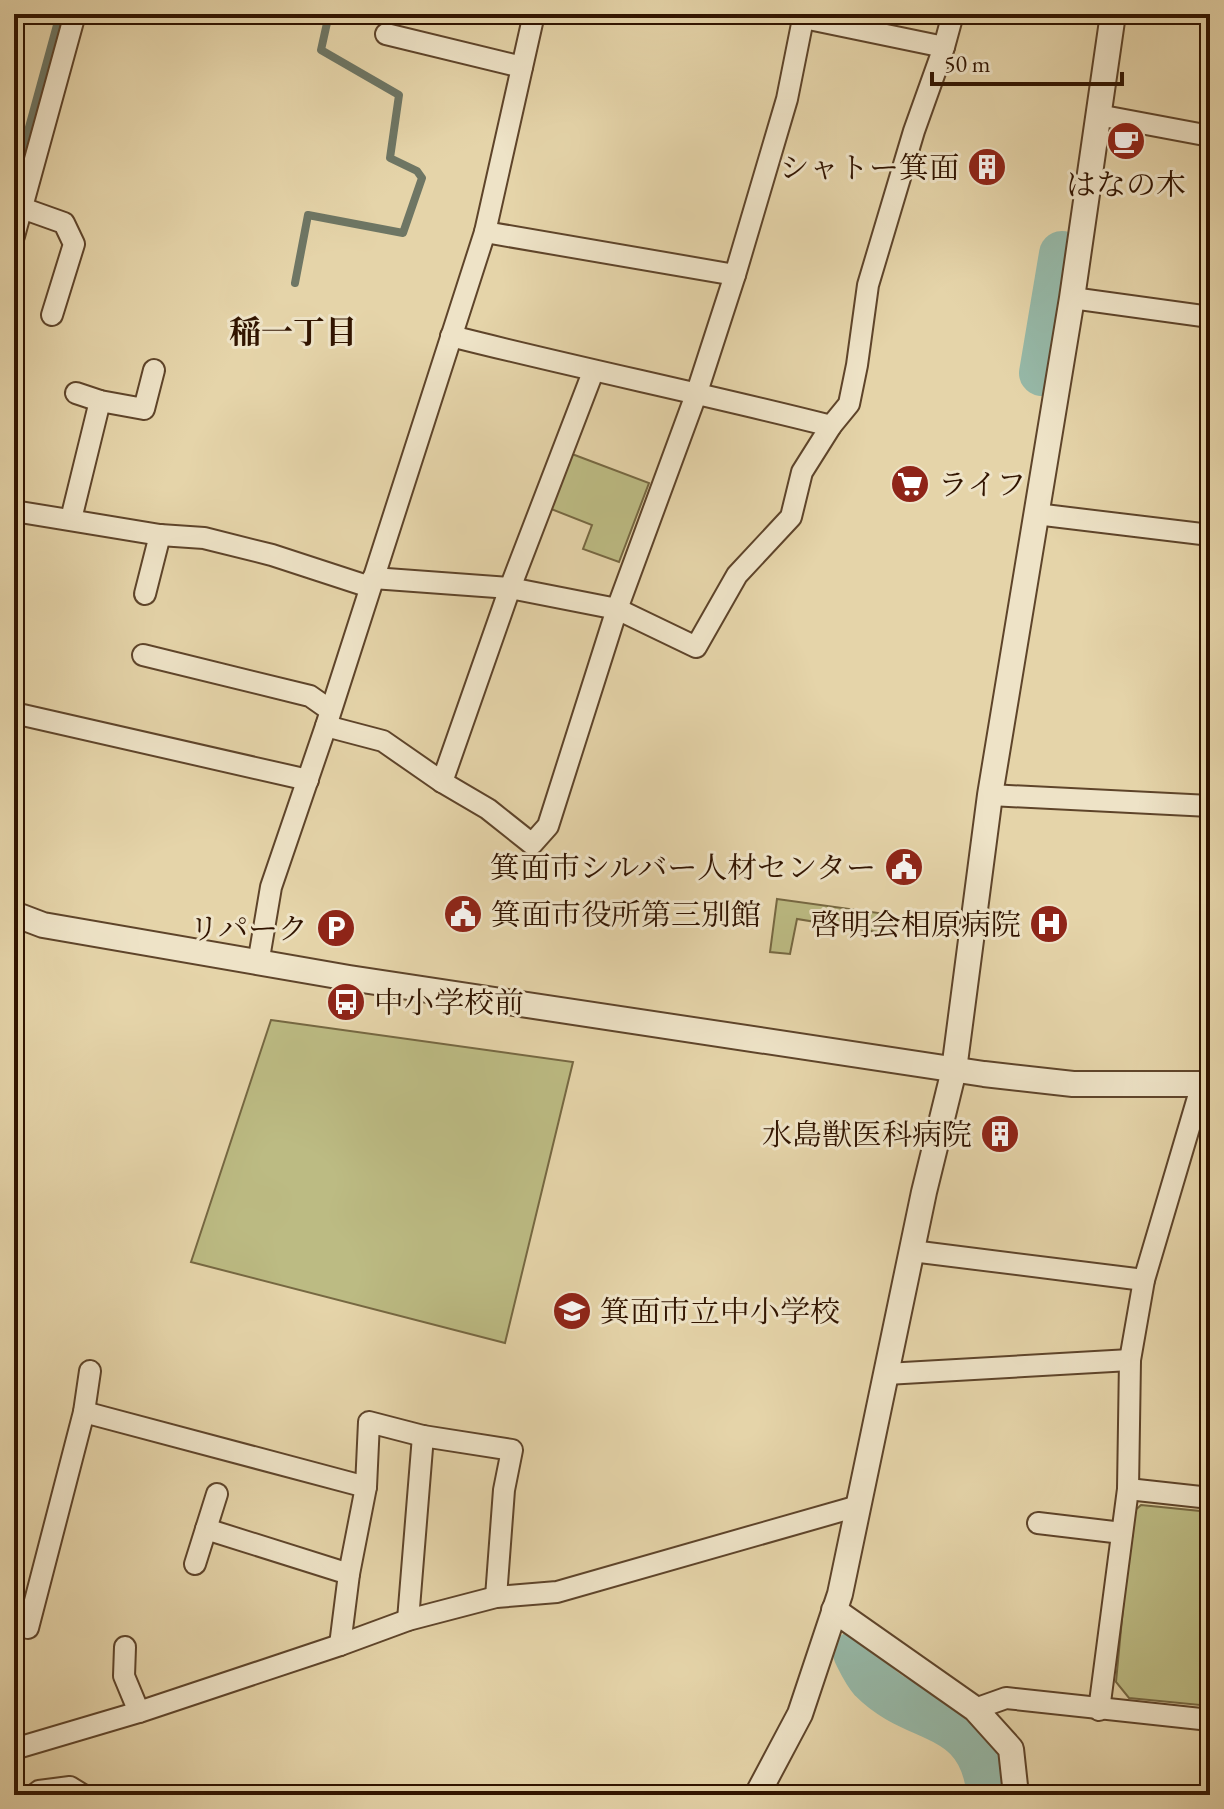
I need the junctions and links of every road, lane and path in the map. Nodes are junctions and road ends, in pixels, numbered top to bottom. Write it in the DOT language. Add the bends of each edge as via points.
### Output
graph roads {
  1 [pos="75,14"];
  2 [pos="534,14"];
  3 [pos="953,14"];
  4 [pos="1113,14"];
  5 [pos="804,16"];
  6 [pos="386,34"];
  7 [pos="944,47"];
  8 [pos="522,67"];
  9 [pos="1098,115"];
  10 [pos="1210,136"];
  11 [pos="22,208"];
  12 [pos="485,232"];
  13 [pos="14,236"];
  14 [pos="735,275"];
  15 [pos="1072,298"];
  16 [pos="52,315"];
  17 [pos="1210,317"];
  18 [pos="451,336"];
  19 [pos="154,370"];
  20 [pos="593,372"];
  21 [pos="697,392"];
  22 [pos="76,393"];
  23 [pos="100,401"];
  24 [pos="831,426"];
  25 [pos="14,511"];
  26 [pos="1036,514"];
  27 [pos="71,519"];
  28 [pos="160,535"];
  29 [pos="1210,535"];
  30 [pos="371,582"];
  31 [pos="510,588"];
  32 [pos="145,594"];
  33 [pos="617,609"];
  34 [pos="143,655"];
  35 [pos="14,713"];
  36 [pos="328,718"];
  37 [pos="308,780"];
  38 [pos="442,782"];
  39 [pos="990,795"];
  40 [pos="1210,806"];
  41 [pos="14,914"];
  42 [pos="14,923"];
  43 [pos="43,925"];
  44 [pos="258,964"];
  45 [pos="954,1070"];
  46 [pos="1206,1084"];
  47 [pos="912,1251"];
  48 [pos="1144,1280"];
  49 [pos="1130,1360"];
  50 [pos="90,1371"];
  51 [pos="886,1374"];
  52 [pos="84,1412"];
  53 [pos="423,1436"];
  54 [pos="366,1487"];
  55 [pos="1128,1489"];
  56 [pos="217,1494"];
  57 [pos="1210,1498"];
  58 [pos="858,1506"];
  59 [pos="1038,1523"];
  60 [pos="206,1529"];
  61 [pos="1122,1533"];
  62 [pos="195,1564"];
  63 [pos="349,1574"];
  64 [pos="496,1597"];
  65 [pos="834,1610"];
  66 [pos="408,1620"];
  67 [pos="28,1628"];
  68 [pos="340,1645"];
  69 [pos="125,1647"];
  70 [pos="975,1709"];
  71 [pos="1099,1710"];
  72 [pos="139,1712"];
  73 [pos="1210,1720"];
  74 [pos="14,1749"];
  75 [pos="34,1795"];
  76 [pos="83,1795"];
  77 [pos="757,1795"];
  78 [pos="1016,1795"];
  1 -- 11 [label="street"];
  2 -- 8 [label="street"];
  3 -- 7 [label="street"];
  4 -- 9 [label="street"];
  5 -- 7 [label="street"];
  5 -- 14 [label="street" via="787,99"];
  6 -- 8 [label="street"];
  7 -- 24 [label="street" via="868,285 849,404"];
  8 -- 12 [label="street"];
  9 -- 10 [label="street"];
  9 -- 15 [label="street"];
  11 -- 13 [label="street"];
  11 -- 16 [label="street" via="64,223 74,244"];
  12 -- 14 [label="street"];
  12 -- 18 [label="street"];
  14 -- 21 [label="street"];
  15 -- 17 [label="street"];
  15 -- 26 [label="street"];
  18 -- 20 [label="street"];
  18 -- 30 [label="street"];
  19 -- 23 [label="street" via="144,409"];
  20 -- 21 [label="street"];
  20 -- 31 [label="street"];
  21 -- 24 [label="street"];
  21 -- 33 [label="street"];
  22 -- 23 [label="street"];
  23 -- 27 [label="street"];
  24 -- 33 [label="street" via="802,472 791,517 737,575 696,647"];
  25 -- 27 [label="street"];
  26 -- 29 [label="street"];
  26 -- 39 [label="street"];
  27 -- 28 [label="street"];
  28 -- 30 [label="street" via="204,538"];
  28 -- 32 [label="street"];
  30 -- 31 [label="street"];
  30 -- 36 [label="street"];
  31 -- 33 [label="street"];
  31 -- 38 [label="street"];
  33 -- 38 [label="street" via="548,826 532,844"];
  34 -- 36 [label="street" via="310,696"];
  35 -- 37 [label="street"];
  36 -- 37 [label="street"];
  36 -- 38 [label="street" via="383,741"];
  37 -- 44 [label="street" via="271,887"];
  39 -- 40 [label="street"];
  39 -- 45 [label="street"];
  41 -- 43 [label="street"];
  42 -- 43 [label="street"];
  43 -- 44 [label="street"];
  44 -- 45 [label="street"];
  45 -- 46 [label="street" via="1073,1084"];
  45 -- 47 [label="street"];
  46 -- 48 [label="street"];
  47 -- 48 [label="street"];
  47 -- 51 [label="street"];
  48 -- 49 [label="street"];
  49 -- 51 [label="street"];
  49 -- 55 [label="street"];
  50 -- 52 [label="street"];
  51 -- 58 [label="street"];
  52 -- 54 [label="street"];
  52 -- 67 [label="street"];
  53 -- 54 [label="street" via="369,1422"];
  53 -- 64 [label="street" via="512,1450"];
  53 -- 66 [label="street"];
  54 -- 63 [label="street"];
  55 -- 57 [label="street"];
  55 -- 61 [label="street"];
  56 -- 60 [label="street"];
  58 -- 64 [label="street" via="557,1592"];
  58 -- 65 [label="street"];
  59 -- 61 [label="street"];
  60 -- 62 [label="street"];
  60 -- 63 [label="street"];
  61 -- 71 [label="street"];
  63 -- 68 [label="street"];
  64 -- 66 [label="street"];
  65 -- 70 [label="street"];
  65 -- 77 [label="street" via="800,1714"];
  66 -- 68 [label="street"];
  68 -- 72 [label="street"];
  69 -- 72 [label="street" via="124,1676"];
  70 -- 71 [label="street" via="1006,1698"];
  70 -- 78 [label="street" via="1011,1749"];
  71 -- 73 [label="street"];
  72 -- 74 [label="street"];
  75 -- 76 [label="street" via="70,1787"];
}
